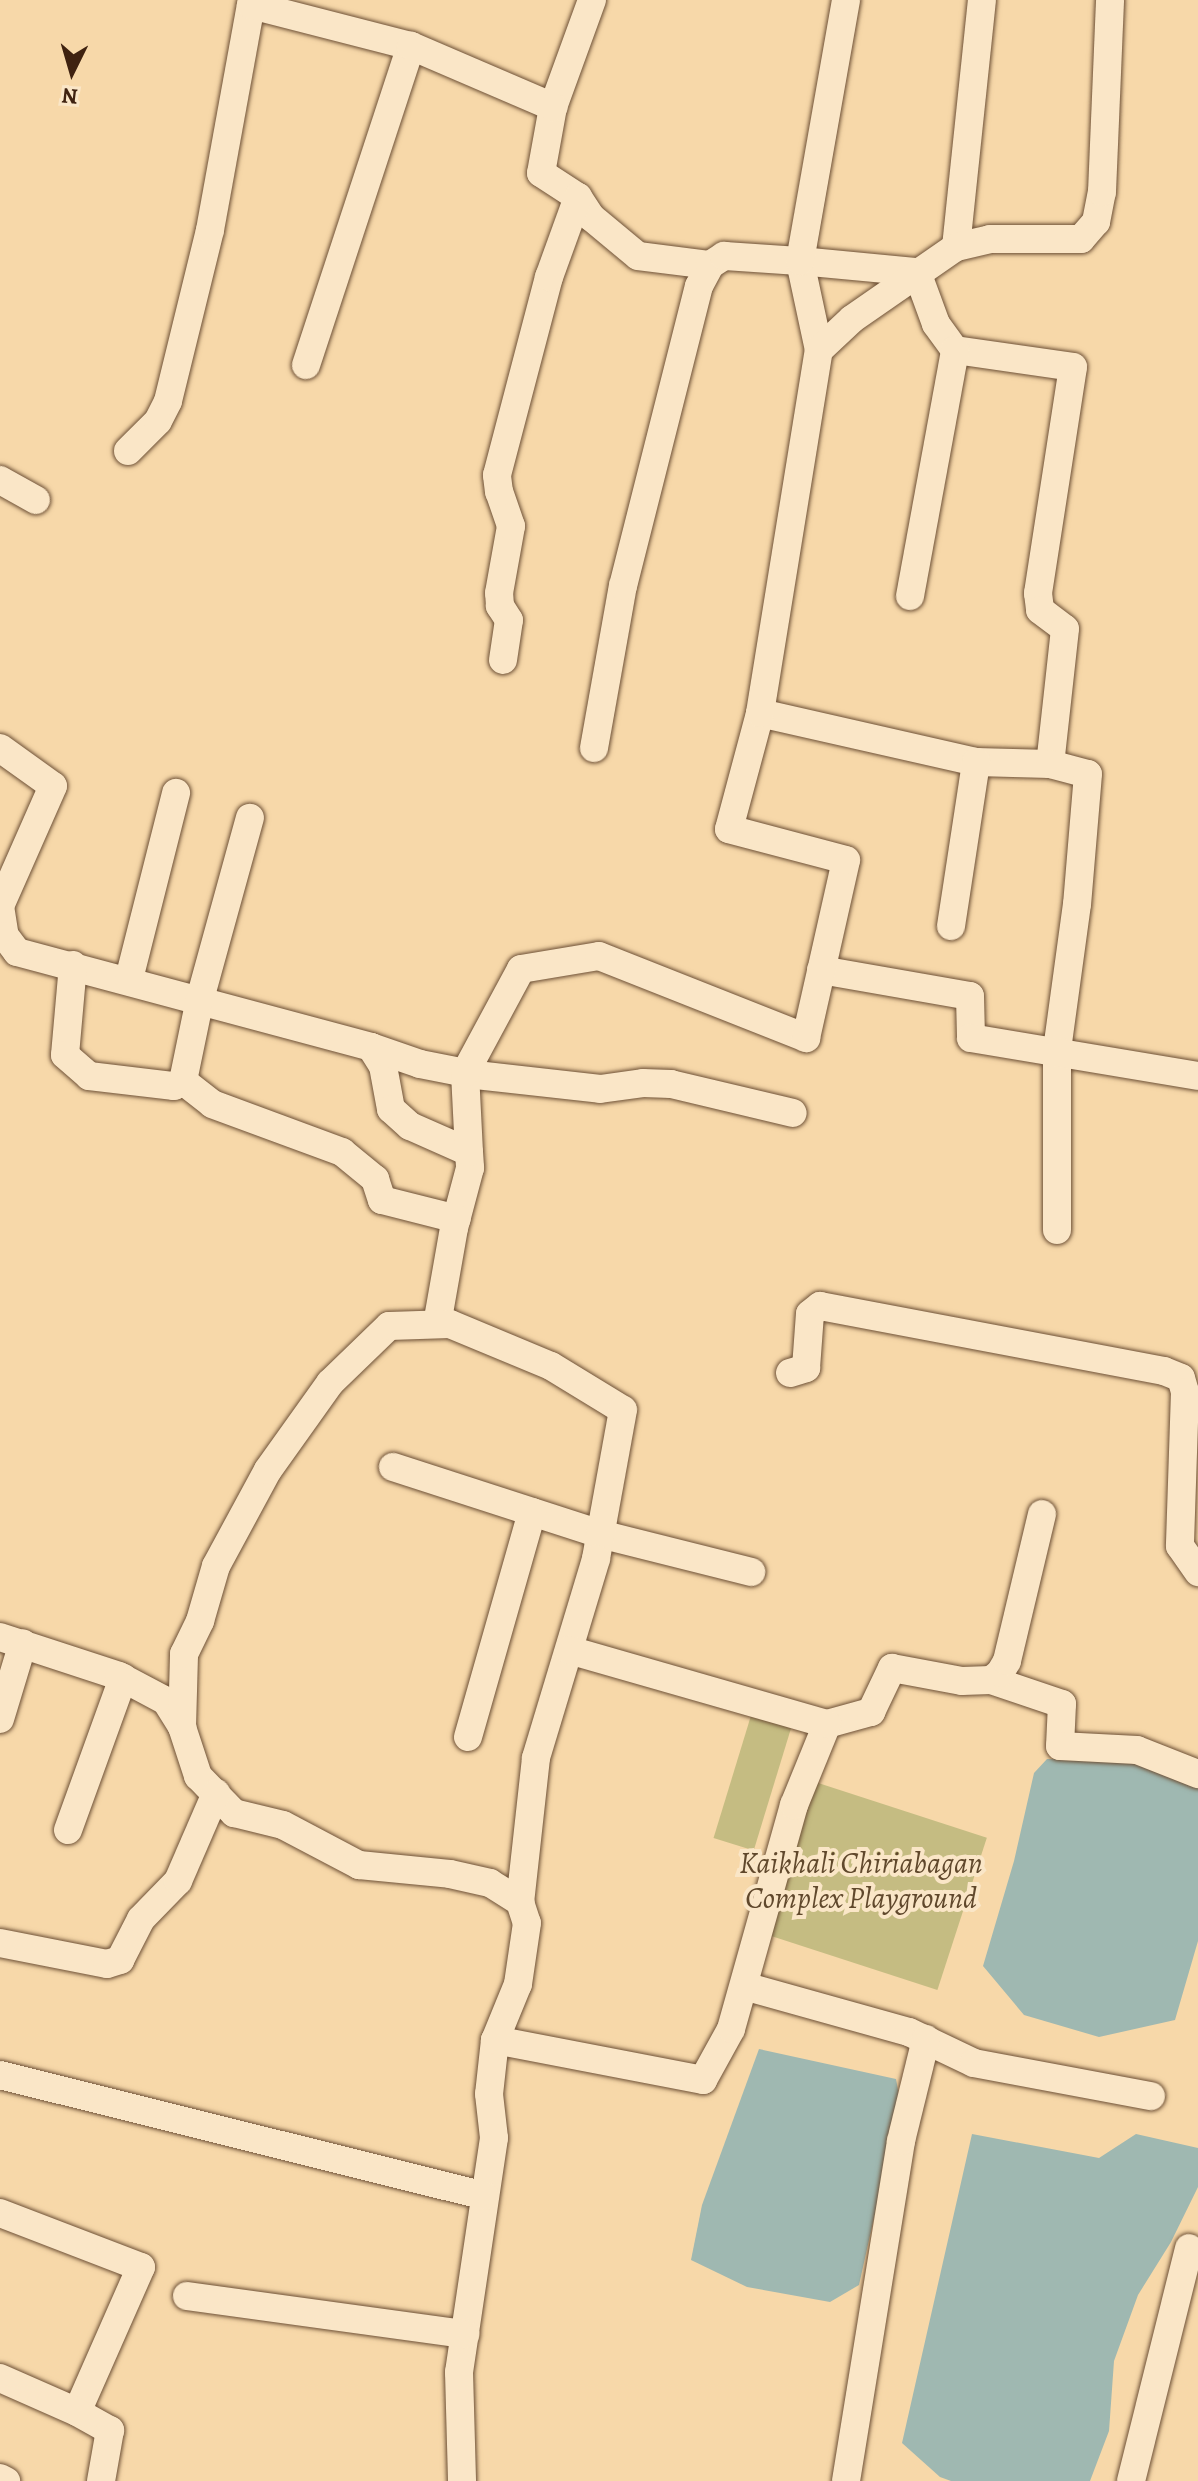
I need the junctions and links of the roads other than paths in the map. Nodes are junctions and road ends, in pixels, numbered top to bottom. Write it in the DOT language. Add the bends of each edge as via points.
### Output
graph roads {
  1 [pos="592,0"];
  2 [pos="846,0"];
  3 [pos="982,0"];
  4 [pos="1110,0"];
  5 [pos="411,46"];
  6 [pos="553,107"];
  7 [pos="578,197"];
  8 [pos="956,247"];
  9 [pos="800,261"];
  10 [pos="710,265"];
  11 [pos="917,272"];
  12 [pos="819,350"];
  13 [pos="955,350"];
  14 [pos="306,365"];
  15 [pos="128,451"];
  16 [pos="0,480"];
  17 [pos="36,500"];
  18 [pos="910,596"];
  19 [pos="503,660"];
  20 [pos="760,713"];
  21 [pos="0,748"];
  22 [pos="594,748"];
  23 [pos="976,762"];
  24 [pos="1050,764"];
  25 [pos="176,793"];
  26 [pos="250,818"];
  27 [pos="0,906"];
  28 [pos="951,926"];
  29 [pos="5,957"];
  30 [pos="73,965"];
  31 [pos="821,970"];
  32 [pos="129,979"];
  33 [pos="200,999"];
  34 [pos="371,1047"];
  35 [pos="1057,1050"];
  36 [pos="465,1073"];
  37 [pos="1198,1076"];
  38 [pos="183,1081"];
  39 [pos="793,1113"];
  40 [pos="469,1152"];
  41 [pos="457,1219"];
  42 [pos="1057,1230"];
  43 [pos="437,1324"];
  44 [pos="790,1373"];
  45 [pos="393,1467"];
  46 [pos="532,1512"];
  47 [pos="1042,1514"];
  48 [pos="600,1534"];
  49 [pos="751,1572"];
  50 [pos="1198,1572"];
  51 [pos="12,1640"];
  52 [pos="569,1650"];
  53 [pos="123,1678"];
  54 [pos="991,1680"];
  55 [pos="0,1719"];
  56 [pos="827,1724"];
  57 [pos="182,1727"];
  58 [pos="468,1737"];
  59 [pos="1198,1774"];
  60 [pos="216,1793"];
  61 [pos="68,1830"];
  62 [pos="520,1902"];
  63 [pos="0,1943"];
  64 [pos="744,1986"];
  65 [pos="926,2039"];
  66 [pos="495,2040"];
  67 [pos="0,2075"];
  68 [pos="1151,2096"];
  69 [pos="484,2196"];
  70 [pos="0,2213"];
  71 [pos="1189,2248"];
  72 [pos="187,2296"];
  73 [pos="465,2334"];
  74 [pos="0,2378"];
  75 [pos="77,2412"];
  76 [pos="0,2478"];
  77 [pos="6,2481"];
  78 [pos="101,2481"];
  79 [pos="462,2481"];
  80 [pos="846,2481"];
  81 [pos="1131,2481"];
  1 -- 6 [label="street"];
  2 -- 9 [label="street"];
  3 -- 8 [label="street"];
  4 -- 8 [label="street" via="1102,192 1096,222 1081,239 990,239"];
  5 -- 6 [label="street"];
  5 -- 14 [label="street"];
  5 -- 15 [label="street" via="251,5 210,230 168,401 158,421"];
  6 -- 7 [label="street" via="541,173"];
  7 -- 10 [label="street" via="591,217 638,256"];
  7 -- 19 [label="street" via="549,277 497,475 511,526 499,593 509,620"];
  8 -- 11 [label="street"];
  9 -- 10 [label="street" via="724,256"];
  9 -- 11 [label="street"];
  9 -- 12 [label="street"];
  10 -- 22 [label="street" via="699,286 623,586"];
  11 -- 12 [label="street"];
  11 -- 13 [label="street" via="936,324"];
  12 -- 20 [label="street"];
  13 -- 18 [label="street"];
  13 -- 24 [label="street" via="1073,367 1038,593 1040,610 1065,629"];
  16 -- 17 [label="street"];
  20 -- 23 [label="street"];
  20 -- 31 [label="street" via="729,829 846,860"];
  21 -- 27 [label="street" via="53,786"];
  23 -- 24 [label="street"];
  23 -- 28 [label="street"];
  24 -- 35 [label="street" via="1088,774"];
  25 -- 32 [label="street"];
  26 -- 33 [label="street"];
  27 -- 29 [label="street"];
  29 -- 30 [label="street" via="17,952"];
  30 -- 32 [label="street"];
  30 -- 38 [label="street" via="65,1055 89,1076 174,1086"];
  31 -- 35 [label="street" via="970,996 971,1038"];
  31 -- 36 [label="street" via="806,1038 599,956 521,969"];
  32 -- 33 [label="street"];
  33 -- 34 [label="street"];
  33 -- 38 [label="street"];
  34 -- 36 [label="street"];
  34 -- 40 [label="street" via="383,1066 391,1109 410,1126"];
  35 -- 37 [label="street"];
  35 -- 42 [label="street"];
  36 -- 39 [label="street" via="600,1089 671,1084"];
  36 -- 40 [label="street"];
  38 -- 41 [label="street" via="212,1104 342,1152 375,1179 382,1200"];
  40 -- 41 [label="street"];
  41 -- 43 [label="street"];
  43 -- 48 [label="street" via="450,1324 551,1366 623,1410"];
  43 -- 57 [label="street" via="389,1326 330,1383 268,1470 216,1566 184,1654"];
  44 -- 50 [label="street" via="806,1368 810,1314 820,1306 1181,1378 1185,1392 1180,1546"];
  45 -- 46 [label="street"];
  46 -- 48 [label="street"];
  46 -- 58 [label="street"];
  47 -- 54 [label="street" via="1007,1661"];
  48 -- 49 [label="street"];
  48 -- 52 [label="street"];
  51 -- 53 [label="street"];
  51 -- 55 [label="street"];
  52 -- 56 [label="street"];
  52 -- 62 [label="street" via="536,1758"];
  53 -- 57 [label="street" via="166,1701"];
  53 -- 61 [label="street"];
  54 -- 56 [label="street" via="962,1681 892,1668 871,1712"];
  54 -- 59 [label="street" via="1062,1704 1060,1746 1137,1750"];
  56 -- 64 [label="street" via="794,1805"];
  57 -- 60 [label="street" via="198,1776"];
  60 -- 62 [label="street" via="234,1813 283,1825 359,1865 490,1883"];
  60 -- 63 [label="street" via="178,1881 141,1919 120,1960 107,1964"];
  62 -- 66 [label="street" via="527,1923 518,1984"];
  64 -- 65 [label="street"];
  64 -- 66 [label="street" via="731,2029 703,2080"];
  65 -- 68 [label="street" via="974,2063"];
  65 -- 80 [label="street" via="901,2141"];
  66 -- 69 [label="street" via="489,2094 494,2138"];
  67 -- 69 [label="street"];
  69 -- 73 [label="street"];
  70 -- 75 [label="street" via="141,2267"];
  71 -- 81 [label="street"];
  72 -- 73 [label="street"];
  73 -- 79 [label="street" via="459,2372"];
  74 -- 75 [label="street"];
  75 -- 78 [label="street" via="110,2430"];
  76 -- 77 [label="street"];
}
